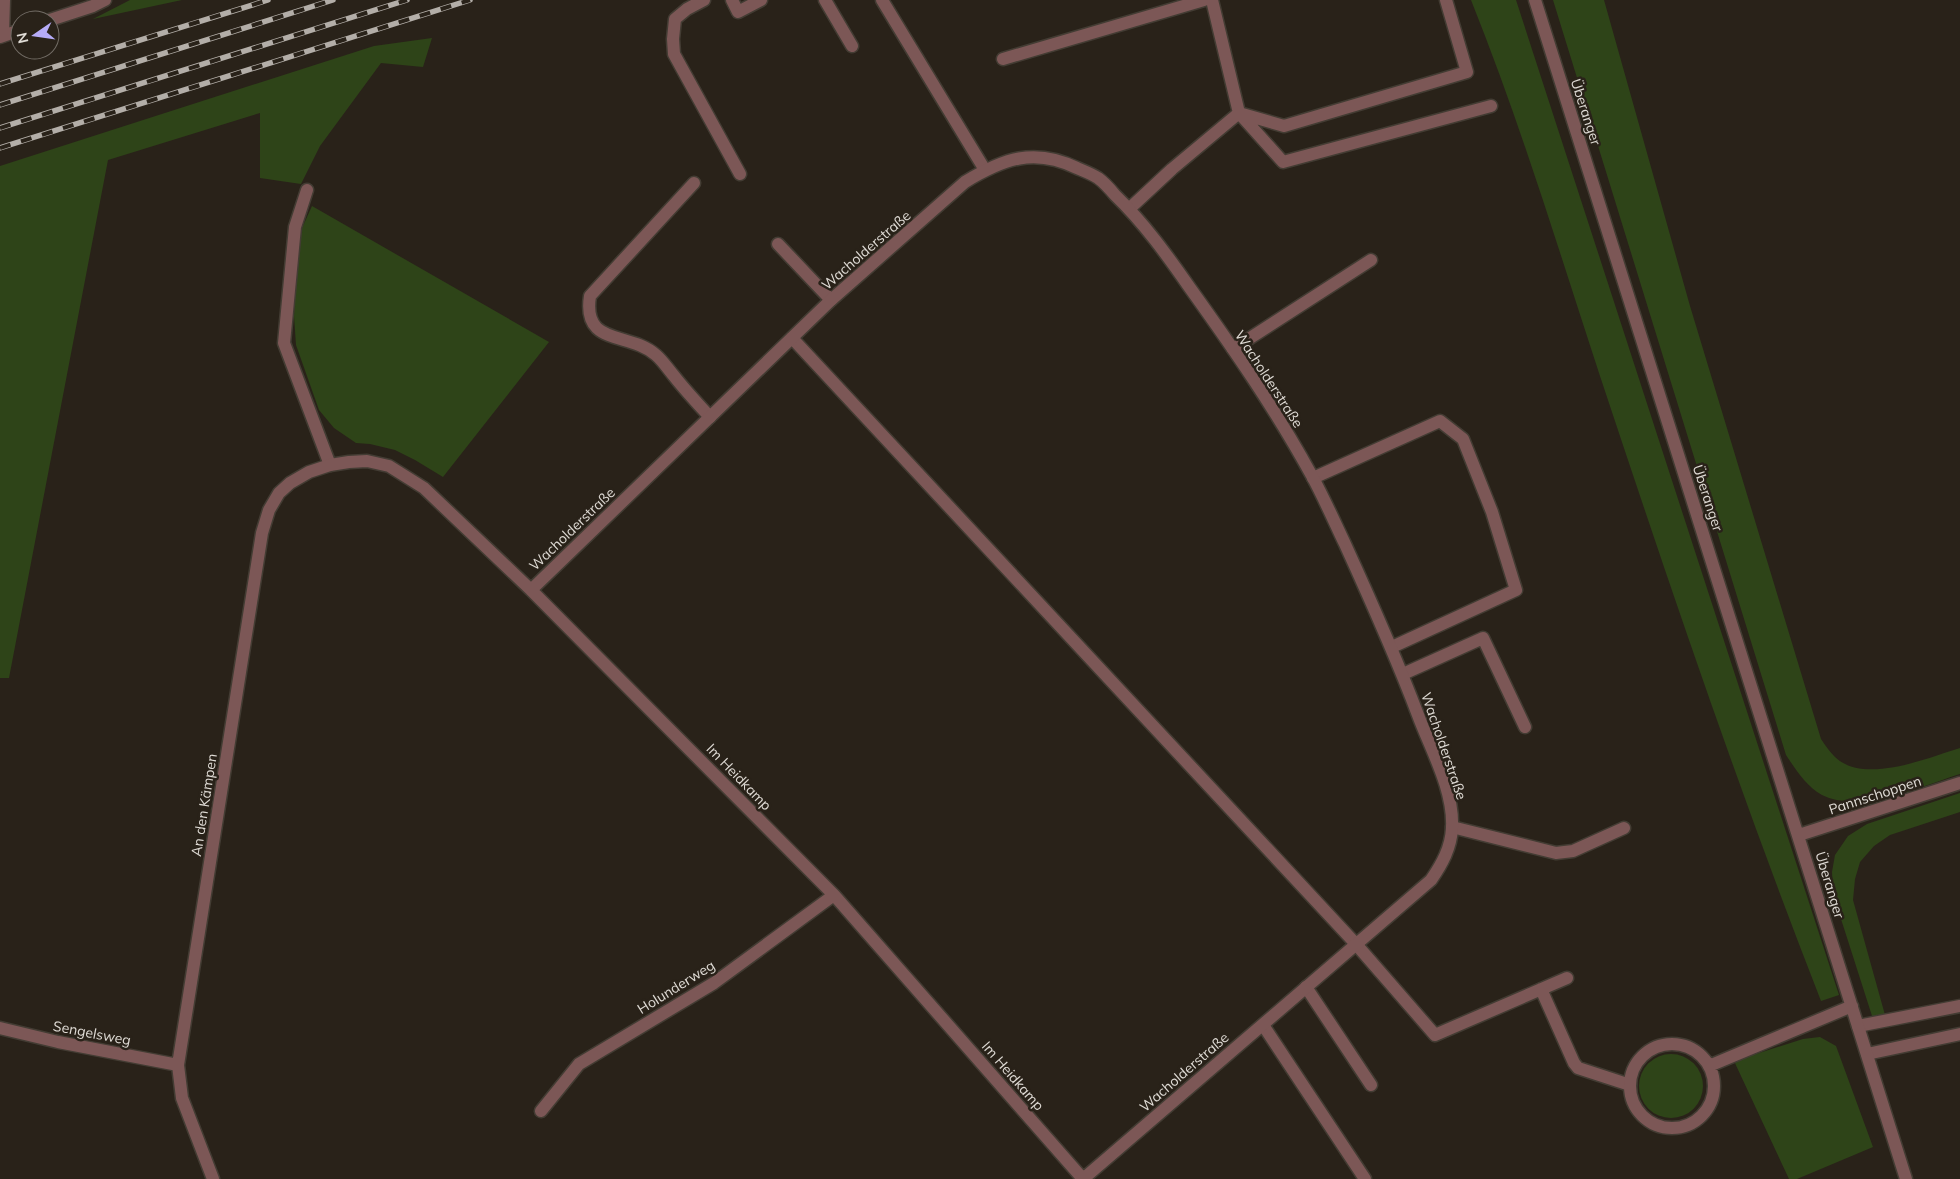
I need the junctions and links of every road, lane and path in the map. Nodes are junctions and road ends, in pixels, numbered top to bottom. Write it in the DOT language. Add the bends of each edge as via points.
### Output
graph roads {
  1 [pos="4,0"];
  2 [pos="104,0"];
  3 [pos="704,0"];
  4 [pos="732,0"];
  5 [pos="761,0"];
  6 [pos="825,0"];
  7 [pos="882,0"];
  8 [pos="1204,0"];
  9 [pos="1212,0"];
  10 [pos="1446,0"];
  11 [pos="1535,0"];
  12 [pos="60,17"];
  13 [pos="2,36"];
  14 [pos="852,46"];
  15 [pos="1002,59"];
  16 [pos="1491,106"];
  17 [pos="1239,113"];
  18 [pos="985,170"];
  19 [pos="740,174"];
  20 [pos="694,183"];
  21 [pos="307,190"];
  22 [pos="1130,208"];
  23 [pos="778,244"];
  24 [pos="1371,260"];
  25 [pos="831,300"];
  26 [pos="792,338"];
  27 [pos="1233,349"];
  28 [pos="710,417"];
  29 [pos="330,465"];
  30 [pos="1313,478"];
  31 [pos="532,590"];
  32 [pos="1392,647"];
  33 [pos="1403,674"];
  34 [pos="1525,727"];
  35 [pos="1960,783"];
  36 [pos="1452,827"];
  37 [pos="1624,828"];
  38 [pos="1799,835"];
  39 [pos="834,895"];
  40 [pos="1355,944"];
  41 [pos="1567,978"];
  42 [pos="1306,987"];
  43 [pos="1541,989"];
  44 [pos="1852,1006"];
  45 [pos="1960,1006"];
  46 [pos="1263,1025"];
  47 [pos="1858,1026"];
  48 [pos="0,1028"];
  49 [pos="1960,1034"];
  50 [pos="1867,1054"];
  51 [pos="178,1065"];
  52 [pos="1709,1066"];
  53 [pos="1371,1085"];
  54 [pos="1630,1085"];
  55 [pos="541,1111"];
  56 [pos="213,1179"];
  57 [pos="1083,1179"];
  58 [pos="1365,1179"];
  59 [pos="1906,1179"];
  1 -- 13 [label="street"];
  2 -- 12 [label="street"];
  3 -- 19 [label="street" via="675,19 674,54"];
  4 -- 5 [label="street" via="738,12"];
  6 -- 14 [label="street"];
  7 -- 18 [label="street"];
  8 -- 15 [label="street"];
  9 -- 17 [label="street"];
  10 -- 17 [label="street" via="1467,72 1284,126"];
  11 -- 38 [label="street, Überanger"];
  16 -- 17 [label="street" via="1283,162"];
  17 -- 22 [label="street" via="1172,168"];
  18 -- 22 [label="street, Wacholderstraße" via="1010,159 1062,160 1098,178"];
  18 -- 25 [label="street, Wacholderstraße" via="966,182"];
  20 -- 28 [label="street" via="590,296 588,310 592,322 603,333 636,343 656,354"];
  21 -- 29 [label="street" via="295,227 284,343"];
  22 -- 27 [label="street, Wacholderstraße"];
  23 -- 25 [label="street"];
  24 -- 27 [label="street"];
  25 -- 26 [label="street, Wacholderstraße"];
  26 -- 28 [label="street, Wacholderstraße"];
  26 -- 40 [label="street"];
  27 -- 30 [label="street, Wacholderstraße"];
  28 -- 31 [label="street, Wacholderstraße"];
  29 -- 31 [label="street, Im Heidkamp" via="366,461 389,466 424,488"];
  29 -- 51 [label="street, An den Kämpen" via="309,472 279,493 268,510 262,533"];
  30 -- 32 [label="street, Wacholderstraße"];
  30 -- 32 [label="street" via="1440,421 1464,439 1492,512 1516,590"];
  31 -- 39 [label="street, Im Heidkamp"];
  32 -- 33 [label="street, Wacholderstraße"];
  33 -- 34 [label="street" via="1483,638"];
  33 -- 36 [label="street, Wacholderstraße" via="1445,785"];
  35 -- 38 [label="street, Pannschoppen"];
  36 -- 37 [label="street" via="1556,853 1573,851"];
  36 -- 40 [label="street, Wacholderstraße" via="1442,865 1431,880"];
  38 -- 44 [label="street, Überanger"];
  39 -- 55 [label="street, Holunderweg" via="714,983 579,1064"];
  39 -- 57 [label="street, Im Heidkamp"];
  40 -- 42 [label="street, Wacholderstraße"];
  40 -- 43 [label="street" via="1435,1035"];
  41 -- 43 [label="street"];
  42 -- 46 [label="street, Wacholderstraße"];
  42 -- 53 [label="street"];
  43 -- 54 [label="street" via="1578,1068"];
  44 -- 47 [label="street, Überanger"];
  44 -- 52 [label="street"];
  45 -- 47 [label="street"];
  46 -- 57 [label="street, Wacholderstraße"];
  46 -- 58 [label="street"];
  47 -- 50 [label="street, Überanger"];
  48 -- 51 [label="street, Sengelsweg"];
  49 -- 50 [label="street"];
  50 -- 59 [label="street, Überanger"];
  51 -- 56 [label="street, An den Kämpen" via="182,1098"];
  52 -- 54 [label="street" via="1689,1048 1676,1044 1662,1045 1639,1060"];
  52 -- 54 [label="street" via="1714,1081 1713,1096 1707,1110 1696,1121 1682,1127 1667,1128 1640,1114 1632,1100"];
}
